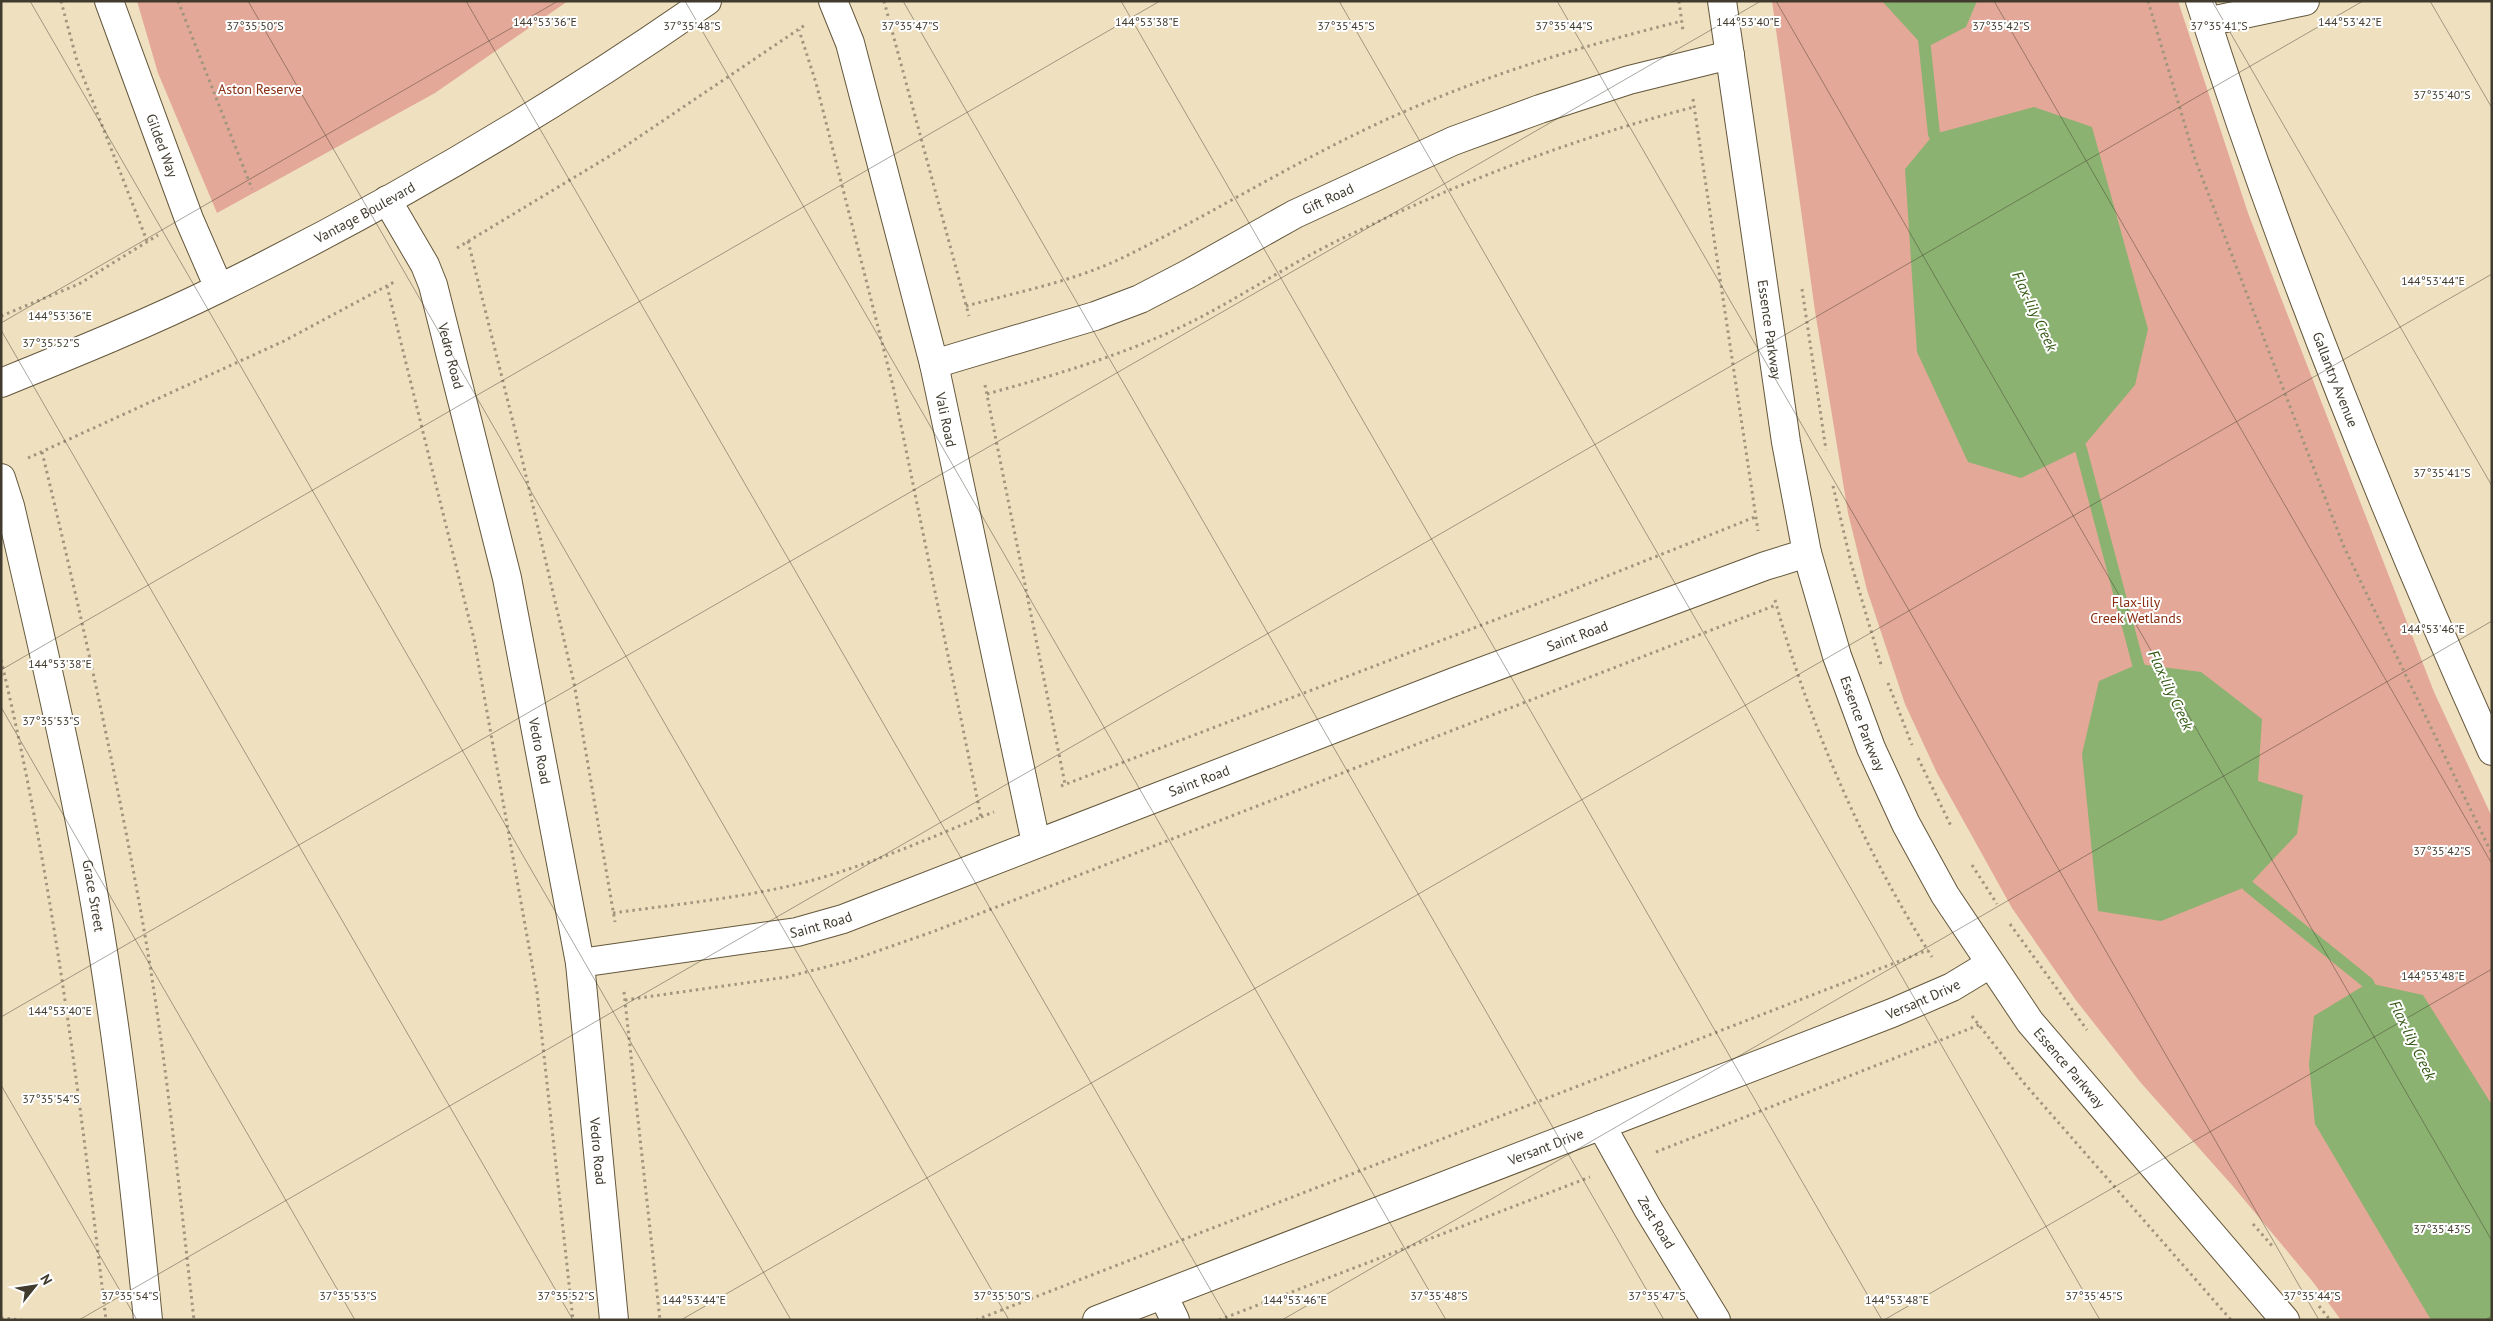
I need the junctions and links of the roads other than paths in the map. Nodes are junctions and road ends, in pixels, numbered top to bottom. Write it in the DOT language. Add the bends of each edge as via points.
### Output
graph roads {
  1 [pos="109,1"];
  2 [pos="707,1"];
  3 [pos="833,1"];
  4 [pos="1722,1"];
  5 [pos="2305,1"];
  6 [pos="2203,12"];
  7 [pos="1730,56"];
  8 [pos="387,200"];
  9 [pos="219,288"];
  10 [pos="934,364"];
  11 [pos="1,383"];
  12 [pos="1,478"];
  13 [pos="1807,553"];
  14 [pos="2492,751"];
  15 [pos="1036,843"];
  16 [pos="580,963"];
  17 [pos="1990,964"];
  18 [pos="1601,1125"];
  19 [pos="1164,1295"];
  20 [pos="148,1320"];
  21 [pos="614,1320"];
  22 [pos="1097,1320"];
  23 [pos="1175,1320"];
  24 [pos="1716,1320"];
  25 [pos="2285,1320"];
  1 -- 9 [label="street, Gilded Way" via="189,219"];
  2 -- 8 [label="street, Vantage Boulevard" via="533,116"];
  3 -- 10 [label="street, Vali Road" via="850,43"];
  4 -- 7 [label="street, Essence Parkway"];
  5 -- 6 [label="street"];
  6 -- 14 [label="street, Gallantry Avenue" via="2318,334 2417,584"];
  7 -- 10 [label="street, Gift Road" via="1629,80 1540,108 1453,141 1295,214 1140,299 1095,316"];
  7 -- 13 [label="street, Essence Parkway" via="1786,442"];
  8 -- 9 [label="street, Vantage Boulevard"];
  8 -- 16 [label="street, Vedro Road" via="425,265 444,322 507,578"];
  9 -- 11 [label="street, Vantage Boulevard" via="114,337"];
  10 -- 15 [label="street, Vali Road"];
  12 -- 20 [label="street, Grace Street" via="14,523 76,803 99,932 122,1081"];
  13 -- 15 [label="street, Saint Road" via="1473,675"];
  13 -- 17 [label="street, Essence Parkway" via="1837,656 1875,757 1944,895"];
  15 -- 16 [label="street, Saint Road" via="881,906 806,929"];
  16 -- 21 [label="street, Vedro Road"];
  17 -- 18 [label="street, Versant Drive" via="1952,987 1892,1013"];
  17 -- 25 [label="street, Essence Parkway" via="2030,1022"];
  18 -- 19 [label="street, Versant Drive"];
  18 -- 24 [label="street, Zest Road"];
  19 -- 22 [label="street, Versant Drive"];
  19 -- 23 [label="street"];
}
